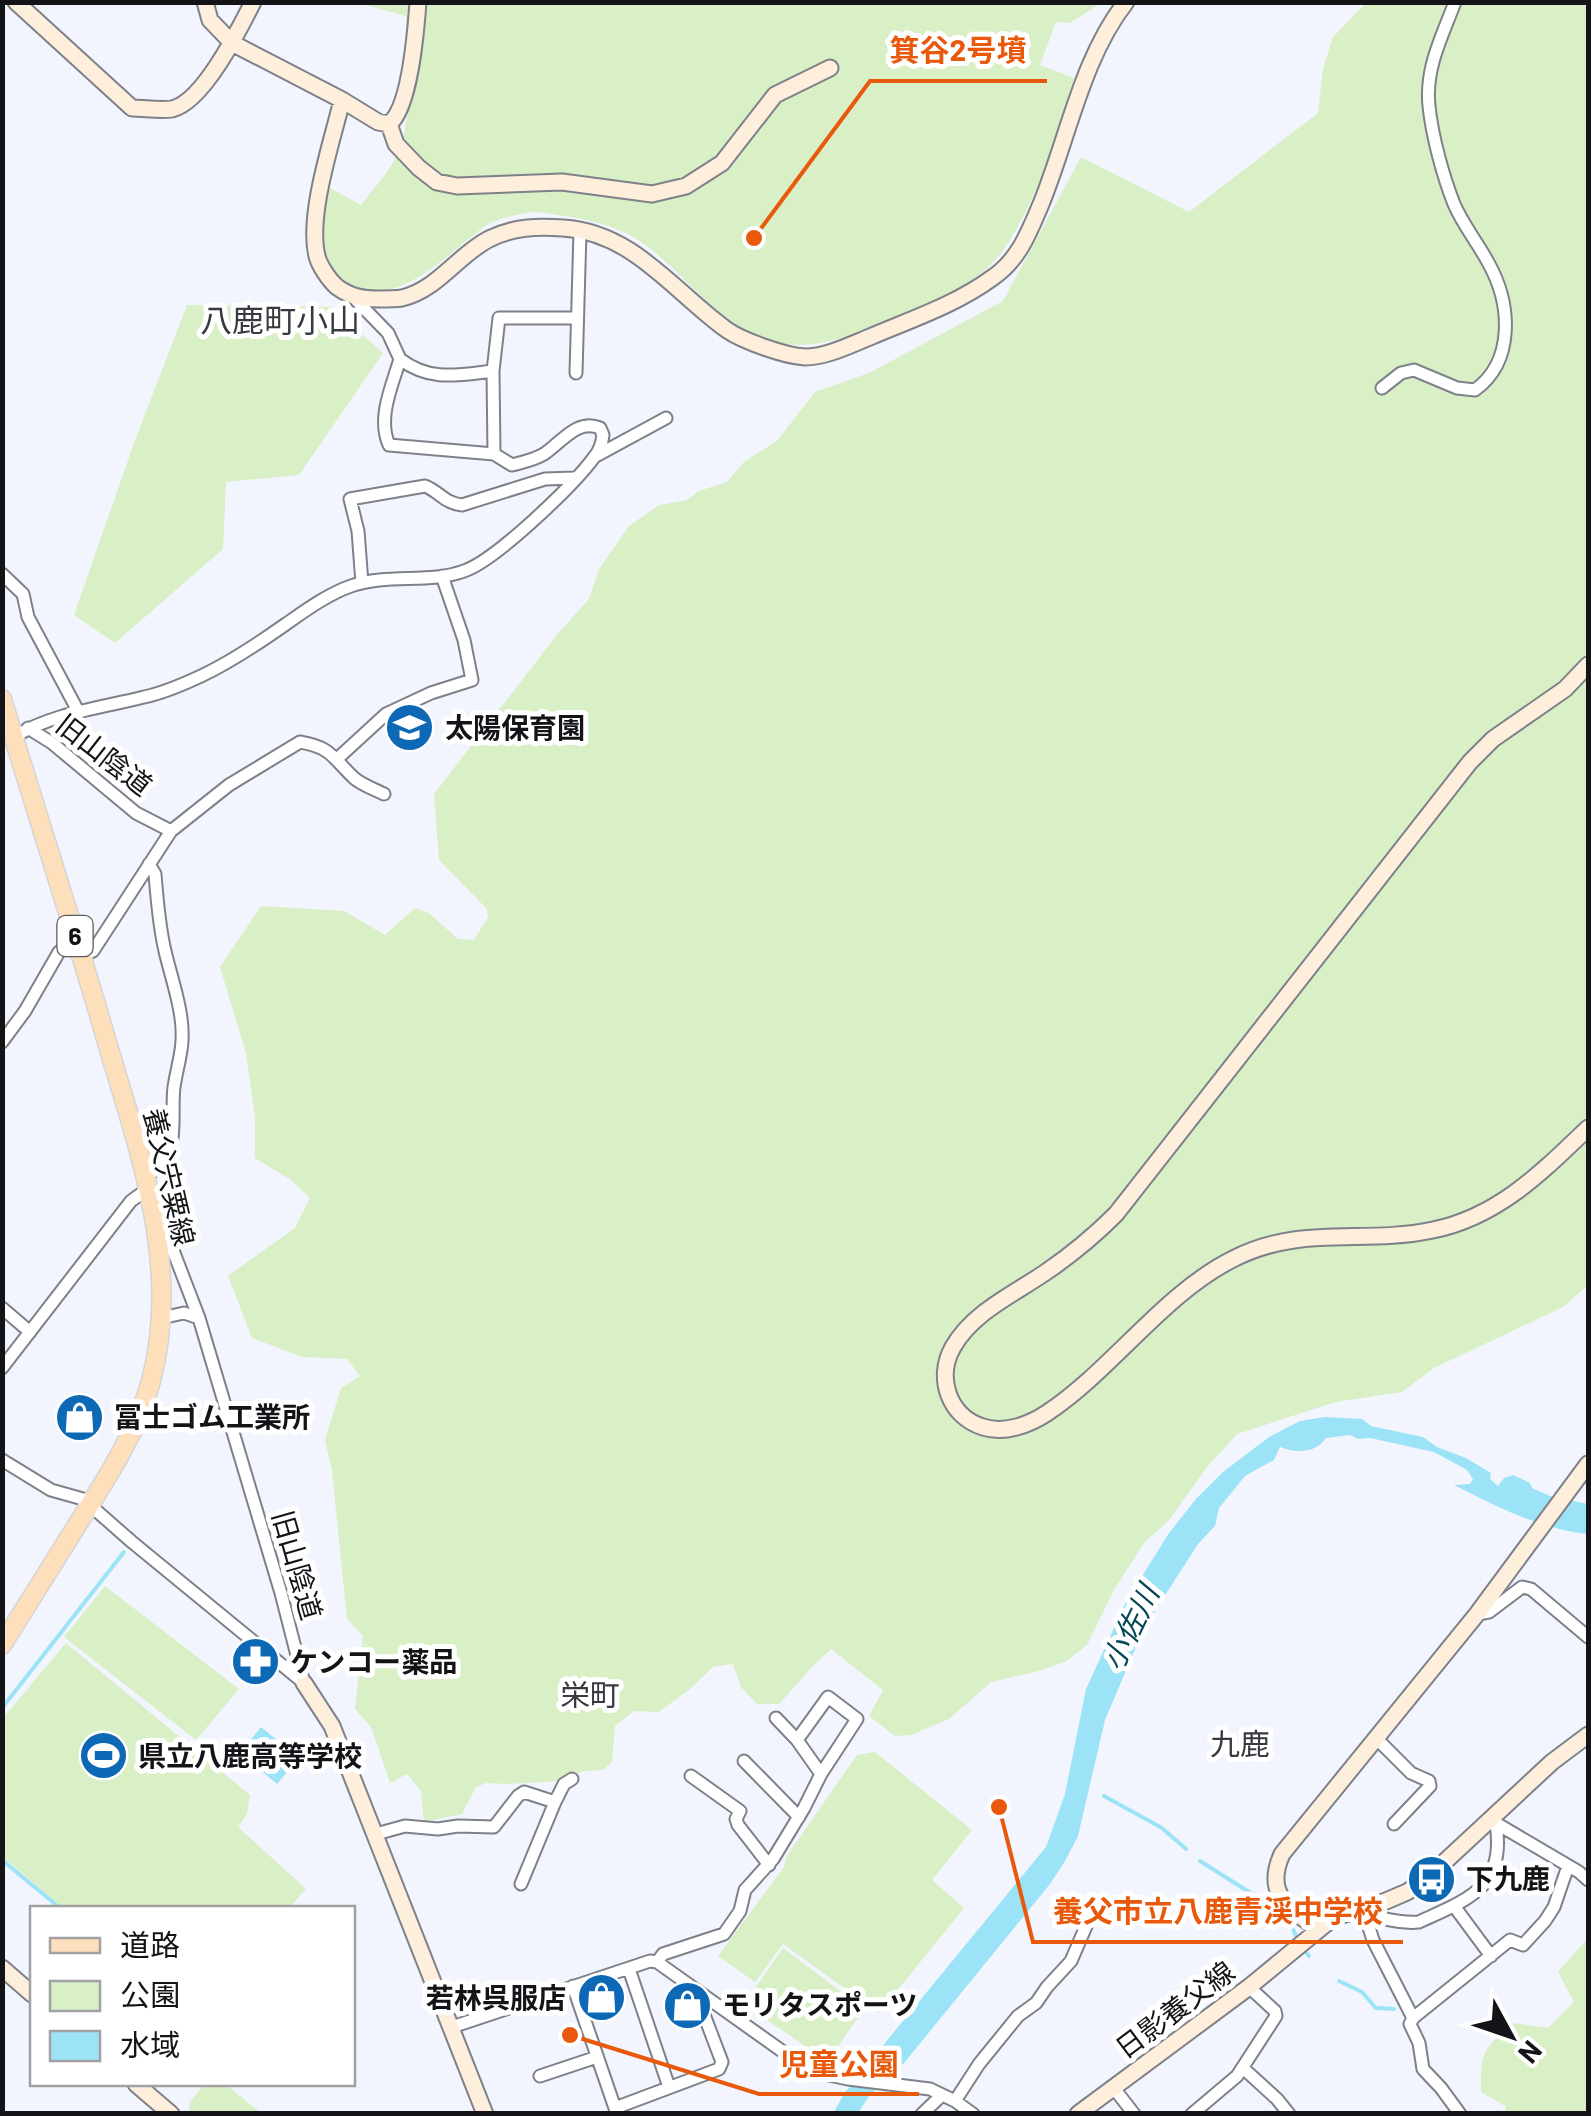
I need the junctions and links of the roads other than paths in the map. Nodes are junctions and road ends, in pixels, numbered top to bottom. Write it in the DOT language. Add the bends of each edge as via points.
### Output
graph roads {
  1 [pos="16,2"];
  2 [pos="206,2"];
  3 [pos="253,2"];
  4 [pos="418,2"];
  5 [pos="1126,2"];
  6 [pos="1455,2"];
  7 [pos="232,44"];
  8 [pos="830,68"];
  9 [pos="342,100"];
  10 [pos="388,124"];
  11 [pos="580,231"];
  12 [pos="354,298"];
  13 [pos="576,318"];
  14 [pos="400,359"];
  15 [pos="493,372"];
  16 [pos="576,373"];
  17 [pos="1382,388"];
  18 [pos="666,418"];
  19 [pos="494,454"];
  20 [pos="596,456"];
  21 [pos="574,478"];
  22 [pos="2,574"];
  23 [pos="442,576"];
  24 [pos="362,583"];
  25 [pos="1588,665"];
  26 [pos="2,699"];
  27 [pos="78,711"];
  28 [pos="13,728"];
  29 [pos="337,758"];
  30 [pos="384,794"];
  31 [pos="170,830"];
  32 [pos="149,864"];
  33 [pos="82,956"];
  34 [pos="2,1042"];
  35 [pos="1588,1128"];
  36 [pos="147,1181"];
  37 [pos="2,1308"];
  38 [pos="162,1318"];
  39 [pos="198,1318"];
  40 [pos="30,1332"];
  41 [pos="2,1368"];
  42 [pos="2,1460"];
  43 [pos="1588,1464"];
  44 [pos="90,1505"];
  45 [pos="1478,1614"];
  46 [pos="1588,1637"];
  47 [pos="2,1644"];
  48 [pos="304,1683"];
  49 [pos="776,1718"];
  50 [pos="1376,1738"];
  51 [pos="1587,1738"];
  52 [pos="797,1740"];
  53 [pos="744,1760"];
  54 [pos="820,1774"];
  55 [pos="691,1776"];
  56 [pos="572,1779"];
  57 [pos="555,1802"];
  58 [pos="800,1817"];
  59 [pos="1493,1821"];
  60 [pos="1394,1824"];
  61 [pos="376,1834"];
  62 [pos="769,1866"];
  63 [pos="1568,1866"];
  64 [pos="1588,1880"];
  65 [pos="521,1884"];
  66 [pos="1454,1906"];
  67 [pos="1364,1911"];
  68 [pos="1090,1916"];
  69 [pos="1318,1929"];
  70 [pos="1491,1956"];
  71 [pos="657,1962"];
  72 [pos="2,1968"];
  73 [pos="629,1968"];
  74 [pos="574,1986"];
  75 [pos="1249,1987"];
  76 [pos="695,1991"];
  77 [pos="30,1992"];
  78 [pos="1413,2018"];
  79 [pos="452,2027"];
  80 [pos="597,2057"];
  81 [pos="1243,2068"];
  82 [pos="540,2076"];
  83 [pos="138,2086"];
  84 [pos="669,2087"];
  85 [pos="1113,2087"];
  86 [pos="942,2094"];
  87 [pos="955,2101"];
  88 [pos="616,2111"];
  89 [pos="170,2114"];
  90 [pos="485,2114"];
  91 [pos="922,2114"];
  92 [pos="972,2114"];
  93 [pos="1078,2114"];
  94 [pos="1134,2114"];
  95 [pos="1192,2114"];
  96 [pos="1289,2114"];
  97 [pos="1460,2114"];
  1 -- 7 [label="street" via="132,108 172,109 186,101"];
  2 -- 7 [label="street" via="210,20"];
  3 -- 7 [label="street"];
  4 -- 10 [label="street" via="403,98"];
  5 -- 11 [label="street" via="1092,62 1024,245 995,277 924,316 805,356 765,347 728,330 624,247"];
  6 -- 17 [label="street" via="1431,62 1429,107 1452,200 1501,291 1503,351 1491,379 1475,390 1414,370 1400,372"];
  7 -- 9 [label="street"];
  8 -- 10 [label="street" via="774,95 722,163 686,186 652,194 562,182 436,182 396,144"];
  9 -- 10 [label="street"];
  9 -- 12 [label="street" via="314,232 317,260 333,284"];
  11 -- 12 [label="street" via="510,231 486,240 426,288 402,298"];
  11 -- 13 [label="street"];
  12 -- 14 [label="street" via="388,333"];
  13 -- 15 [label="street" via="499,318"];
  13 -- 16 [label="street"];
  14 -- 15 [label="street" via="416,371 444,376"];
  14 -- 19 [label="street" via="385,416 389,445"];
  15 -- 19 [label="street"];
  18 -- 20 [label="street"];
  19 -- 20 [label="street" via="512,465 532,460 592,424 603,435"];
  20 -- 21 [label="street"];
  21 -- 23 [label="street" via="508,542 466,571"];
  21 -- 24 [label="street" via="546,478 462,505 425,486 350,499"];
  22 -- 27 [label="street, 旧山陰道" via="23,594 28,617"];
  23 -- 24 [label="street"];
  23 -- 29 [label="street" via="472,680 386,714"];
  24 -- 27 [label="street" via="310,607 202,676"];
  25 -- 35 [label="street" via="1470,762 1116,1214 963,1333 946,1363 947,1394 981,1427 1032,1422 1200,1280 1236,1258 1296,1238 1408,1234 1471,1219 1509,1199"];
  26 -- 28 [label="main road, 養父宍粟線 / 6"];
  27 -- 28 [label="street, 旧山陰道"];
  28 -- 31 [label="street, 旧山陰道" via="52,742 136,813"];
  28 -- 33 [label="main road, 養父宍粟線 / 6"];
  29 -- 30 [label="street" via="357,780"];
  29 -- 31 [label="street" via="300,742"];
  31 -- 32 [label="street"];
  32 -- 33 [label="street" via="92,951"];
  32 -- 36 [label="street" via="183,1046 167,1159"];
  33 -- 34 [label="street" via="68,946 59,952"];
  33 -- 36 [label="main road, 養父宍粟線 / 6"];
  36 -- 38 [label="main road, 養父宍粟線 / 6" via="160,1248"];
  36 -- 39 [label="street, 旧山陰道"];
  36 -- 40 [label="street"];
  37 -- 40 [label="street"];
  38 -- 39 [label="street" via="184,1312"];
  38 -- 44 [label="main road, 養父宍粟線 / 6" via="135,1424"];
  39 -- 48 [label="street, 旧山陰道"];
  40 -- 41 [label="street"];
  42 -- 44 [label="street"];
  43 -- 45 [label="street"];
  44 -- 47 [label="main road, 養父宍粟線 / 6"];
  44 -- 48 [label="street"];
  45 -- 46 [label="street" via="1522,1587"];
  45 -- 50 [label="street"];
  48 -- 61 [label="street, 旧山陰道" via="332,1726"];
  49 -- 52 [label="street"];
  50 -- 60 [label="street" via="1411,1773 1429,1781"];
  50 -- 69 [label="street" via="1276,1868 1277,1892"];
  51 -- 59 [label="street, 日影養父線" via="1552,1762"];
  52 -- 54 [label="street"];
  52 -- 54 [label="street" via="828,1697 858,1719"];
  53 -- 58 [label="street"];
  54 -- 58 [label="street"];
  55 -- 62 [label="street" via="740,1811 738,1826"];
  56 -- 57 [label="street"];
  57 -- 61 [label="street" via="524,1792 494,1826 405,1826"];
  57 -- 65 [label="street"];
  58 -- 62 [label="street"];
  59 -- 63 [label="street"];
  59 -- 66 [label="street" via="1498,1843 1492,1874"];
  59 -- 67 [label="street, 日影養父線" via="1407,1892"];
  61 -- 79 [label="street, 旧山陰道"];
  62 -- 71 [label="street" via="745,1890 724,1934 663,1954"];
  63 -- 64 [label="street"];
  63 -- 70 [label="street" via="1545,1921 1523,1945 1510,1940"];
  66 -- 67 [label="street" via="1413,1923"];
  66 -- 70 [label="street"];
  67 -- 69 [label="street, 日影養父線"];
  67 -- 78 [label="street"];
  68 -- 87 [label="street" via="1071,1961 1018,2016"];
  69 -- 75 [label="street, 日影養父線"];
  70 -- 78 [label="street"];
  71 -- 73 [label="street"];
  71 -- 76 [label="street"];
  72 -- 77 [label="street"];
  73 -- 74 [label="street"];
  73 -- 84 [label="street"];
  74 -- 79 [label="street"];
  74 -- 80 [label="street"];
  75 -- 81 [label="street" via="1276,2016"];
  75 -- 85 [label="street, 日影養父線"];
  76 -- 84 [label="street" via="722,2062"];
  76 -- 86 [label="street" via="810,2071"];
  78 -- 97 [label="street" via="1423,2069"];
  79 -- 90 [label="street, 旧山陰道"];
  80 -- 82 [label="street"];
  80 -- 88 [label="street"];
  81 -- 95 [label="street"];
  81 -- 96 [label="street"];
  83 -- 89 [label="street"];
  84 -- 88 [label="street"];
  85 -- 93 [label="street, 日影養父線"];
  85 -- 94 [label="street"];
  86 -- 87 [label="street"];
  86 -- 91 [label="street"];
  87 -- 92 [label="street"];
}
